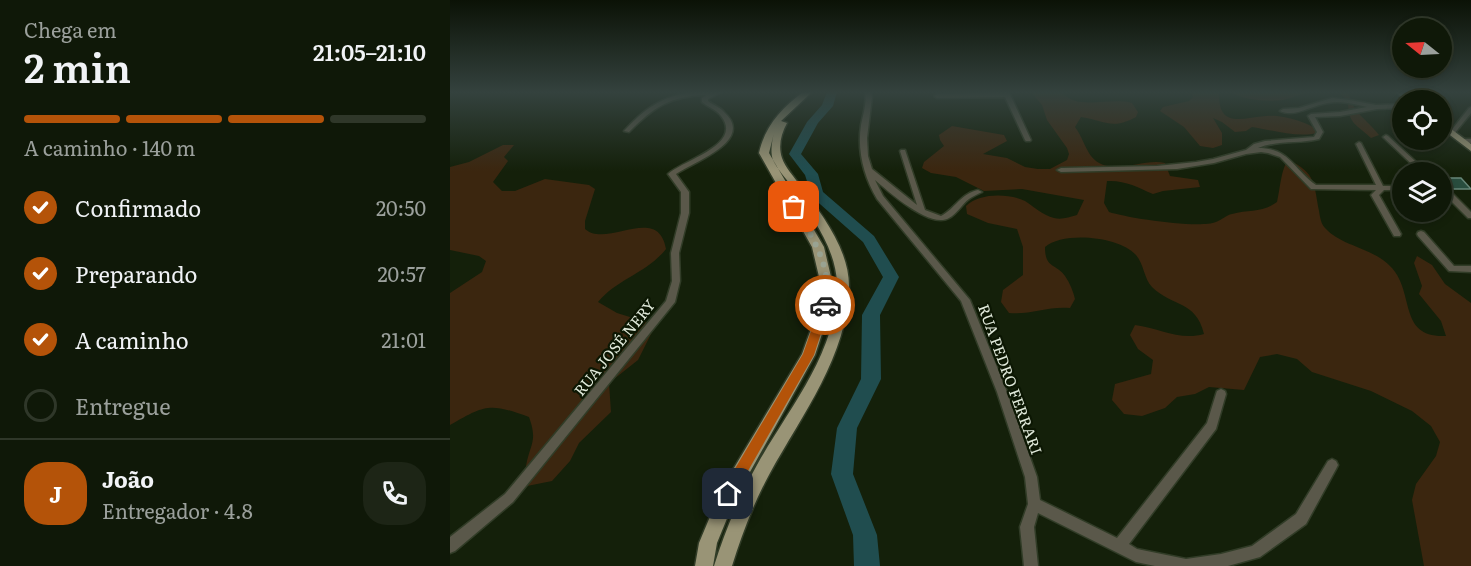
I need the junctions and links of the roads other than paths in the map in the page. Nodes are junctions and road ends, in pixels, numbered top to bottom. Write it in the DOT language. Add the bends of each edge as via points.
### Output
graph roads {
  1 [pos="640,118"];
  2 [pos="725,118"];
  3 [pos="778,118"];
  4 [pos="787,118"];
  5 [pos="866,118"];
  6 [pos="1018,118"];
  7 [pos="1314,118"];
  8 [pos="1464,118"];
  9 [pos="627,131"];
  10 [pos="1452,133"];
  11 [pos="1386,137"];
  12 [pos="1028,140"];
  13 [pos="1466,141"];
  14 [pos="1359,144"];
  15 [pos="1471,148"];
  16 [pos="1249,150"];
  17 [pos="903,151"];
  18 [pos="1413,162"];
  19 [pos="1060,170"];
  20 [pos="868,171"];
  21 [pos="1392,188"];
  22 [pos="1381,189"];
  23 [pos="978,192"];
  24 [pos="1452,198"];
  25 [pos="922,209"];
  26 [pos="1471,216"];
  27 [pos="1397,234"];
  28 [pos="1420,234"];
  29 [pos="1471,269"];
  30 [pos="1221,394"];
  31 [pos="1332,465"];
  32 [pos="1034,504"];
  33 [pos="450,546"];
  34 [pos="1119,546"];
  35 [pos="704,566"];
  36 [pos="723,566"];
  37 [pos="1030,566"];
  1 -- 9 [label="street, RUA JOSÉ NERY"];
  2 -- 33 [label="street, RUA JOSÉ NERY" via="729,127 721,146 672,174 685,192 685,213 675,253 670,302 508,498"];
  3 -- 35 [label="main road" via="768,133 764,153 818,246 825,272 826,301 808,355 728,494 708,543"];
  4 -- 36 [label="main road" via="776,135 778,160 825,231 838,258 843,304 822,366 762,472 732,535"];
  5 -- 20 [label="street, RUA PEDRO FERRARI"];
  6 -- 12 [label="street"];
  7 -- 16 [label="street" via="1320,132 1317,138 1259,143"];
  8 -- 10 [label="street"];
  10 -- 13 [label="main road"];
  11 -- 18 [label="street"];
  13 -- 15 [label="main road"];
  14 -- 22 [label="street"];
  16 -- 19 [label="street" via="1182,165"];
  16 -- 22 [label="street" via="1278,153 1314,187"];
  17 -- 25 [label="street"];
  20 -- 25 [label="street"];
  20 -- 32 [label="street, RUA PEDRO FERRARI" via="880,197 965,300 1022,449"];
  21 -- 22 [label="street"];
  22 -- 27 [label="street" via="1375,195"];
  23 -- 25 [label="street" via="966,196 946,217 933,217"];
  24 -- 26 [label="street"];
  28 -- 29 [label="street" via="1452,269"];
  30 -- 34 [label="street" via="1212,425"];
  31 -- 34 [label="street" via="1301,519 1255,552 1186,566 1136,555"];
  32 -- 34 [label="street"];
  32 -- 37 [label="street, RUA PEDRO FERRARI" via="1027,527"];
}
